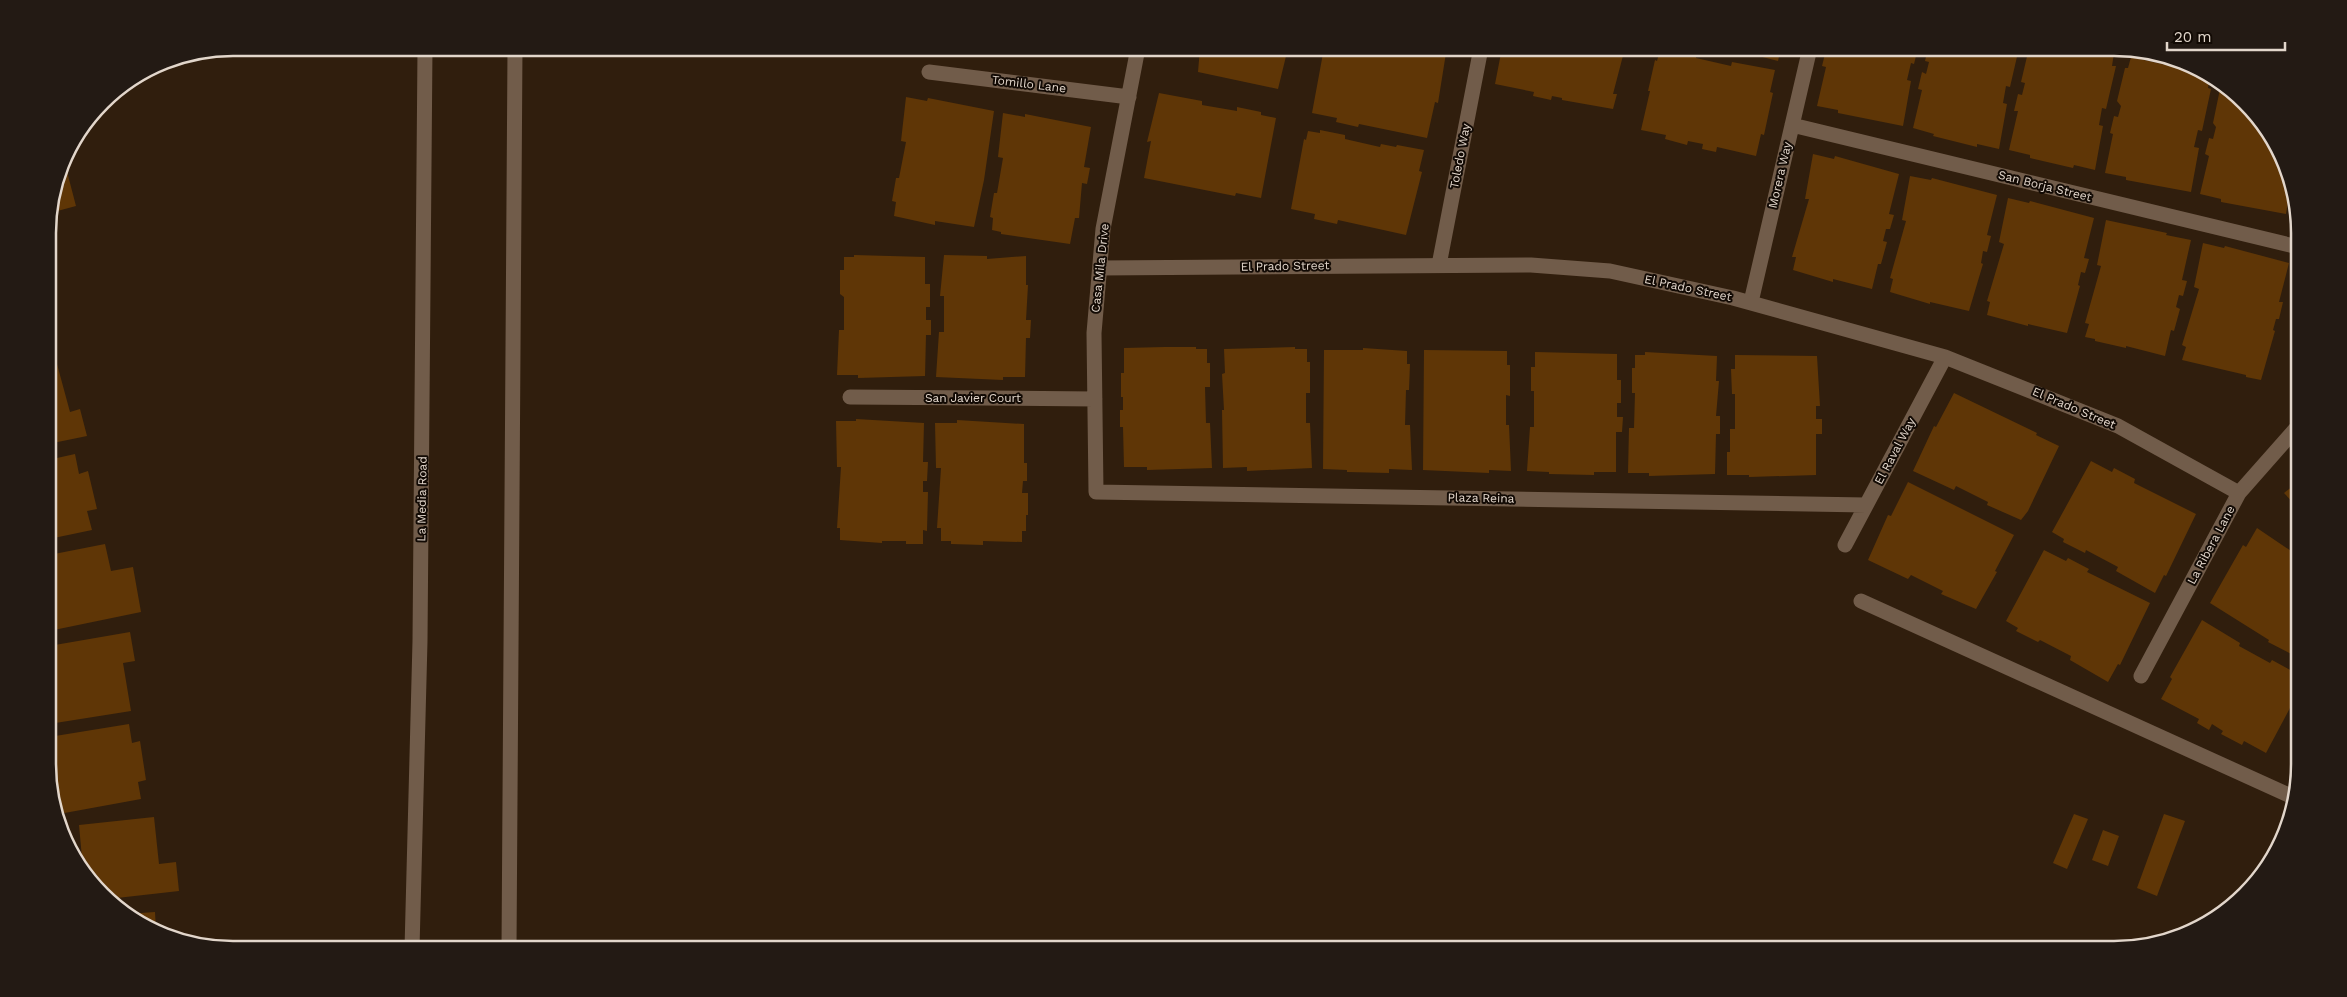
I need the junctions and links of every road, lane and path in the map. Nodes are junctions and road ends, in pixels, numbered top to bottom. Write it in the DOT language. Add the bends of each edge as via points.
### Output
graph roads {
  1 [pos="425,56"];
  2 [pos="515,56"];
  3 [pos="1137,56"];
  4 [pos="1480,56"];
  5 [pos="1808,56"];
  6 [pos="929,72"];
  7 [pos="1129,97"];
  8 [pos="1792,125"];
  9 [pos="2291,245"];
  10 [pos="1439,265"];
  11 [pos="1100,268"];
  12 [pos="1751,302"];
  13 [pos="1945,357"];
  14 [pos="850,397"];
  15 [pos="1095,399"];
  16 [pos="2291,433"];
  17 [pos="1096,492"];
  18 [pos="2238,493"];
  19 [pos="1866,505"];
  20 [pos="1845,544"];
  21 [pos="1861,601"];
  22 [pos="2141,676"];
  23 [pos="2288,795"];
  24 [pos="412,941"];
  25 [pos="508,941"];
  1 -- 24 [label="street, La Media Road" via="420,641"];
  2 -- 25 [label="street"];
  3 -- 7 [label="street, Casa Mila Drive"];
  4 -- 10 [label="street, Toledo Way"];
  5 -- 8 [label="street, Morera Way"];
  6 -- 7 [label="street, Tomillo Lane"];
  7 -- 11 [label="street, Casa Mila Drive" via="1103,229"];
  8 -- 9 [label="street, San Borja Street"];
  8 -- 12 [label="street, Morera Way"];
  10 -- 11 [label="street, El Prado Street"];
  10 -- 12 [label="street, El Prado Street" via="1531,265 1610,271"];
  11 -- 15 [label="street, Casa Mila Drive" via="1094,333"];
  12 -- 13 [label="street, El Prado Street"];
  13 -- 18 [label="street, El Prado Street" via="2118,426"];
  13 -- 19 [label="street, El Raval Way"];
  14 -- 15 [label="street, San Javier Court"];
  15 -- 17 [label="street, Casa Mila Drive"];
  16 -- 18 [label="street, La Ribera Lane"];
  17 -- 19 [label="street, Plaza Reina"];
  18 -- 22 [label="street, La Ribera Lane"];
  19 -- 20 [label="street, El Raval Way"];
  21 -- 23 [label="street"];
}
